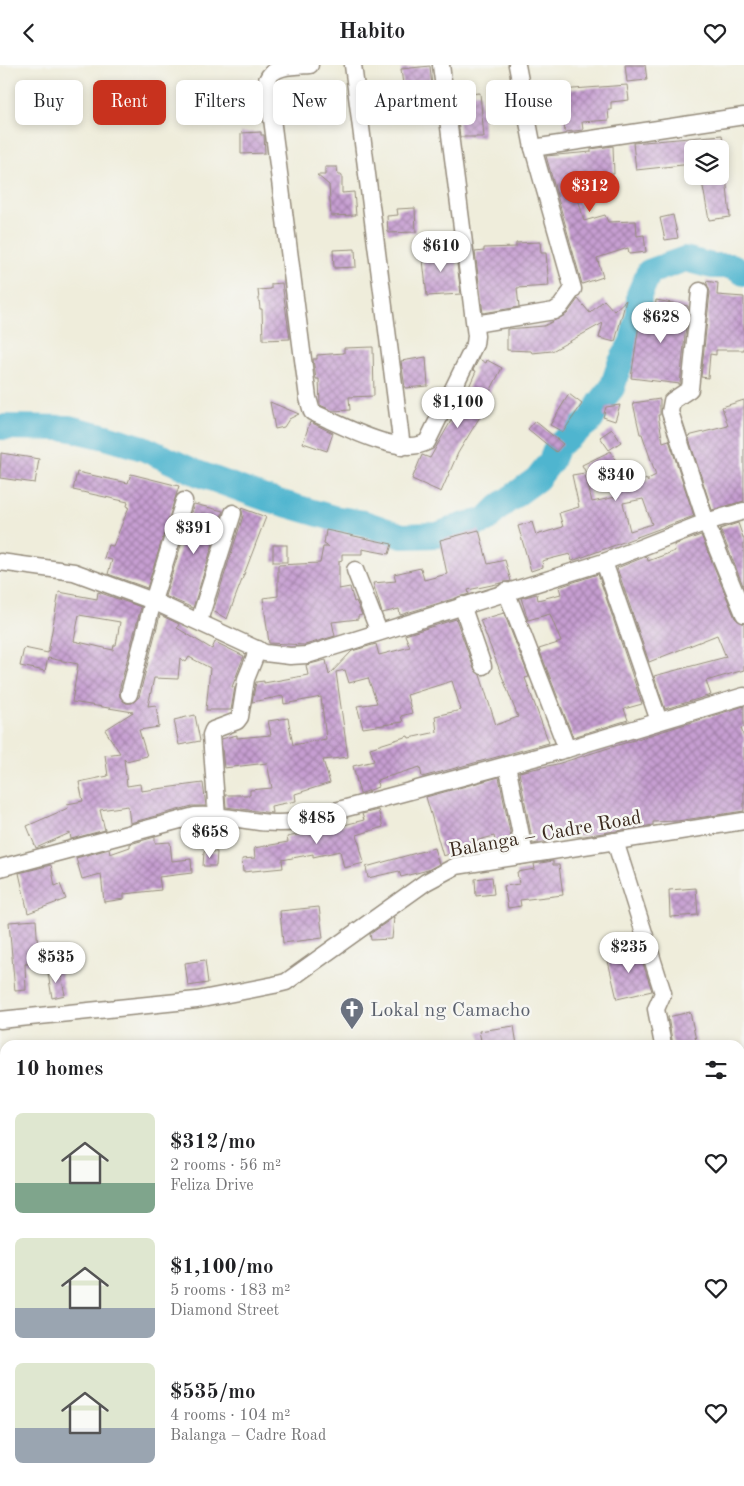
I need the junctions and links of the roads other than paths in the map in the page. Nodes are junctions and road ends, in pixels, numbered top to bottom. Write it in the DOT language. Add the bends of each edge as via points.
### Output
graph roads {
  1 [pos="310,65"];
  2 [pos="352,65"];
  3 [pos="441,65"];
  4 [pos="517,65"];
  5 [pos="744,116"];
  6 [pos="533,148"];
  7 [pos="700,291"];
  8 [pos="475,324"];
  9 [pos="402,447"];
  10 [pos="184,501"];
  11 [pos="744,511"];
  12 [pos="233,513"];
  13 [pos="706,522"];
  14 [pos="0,562"];
  15 [pos="604,562"];
  16 [pos="355,570"];
  17 [pos="506,591"];
  18 [pos="153,601"];
  19 [pos="462,605"];
  20 [pos="744,614"];
  21 [pos="199,621"];
  22 [pos="379,632"];
  23 [pos="258,649"];
  24 [pos="483,666"];
  25 [pos="129,694"];
  26 [pos="744,695"];
  27 [pos="659,721"];
  28 [pos="567,749"];
  29 [pos="507,765"];
  30 [pos="217,816"];
  31 [pos="744,821"];
  32 [pos="615,841"];
  33 [pos="525,855"];
  34 [pos="0,868"];
  35 [pos="0,1020"];
  36 [pos="662,1040"];
  1 -- 9 [label="street" via="276,68 269,73 267,80 308,398 312,412"];
  2 -- 9 [label="street"];
  3 -- 8 [label="street"];
  4 -- 6 [label="street"];
  5 -- 6 [label="street"];
  6 -- 8 [label="street" via="573,289 554,311"];
  7 -- 13 [label="street" via="691,387 670,406"];
  8 -- 9 [label="street" via="475,344 427,442 420,446"];
  10 -- 18 [label="street"];
  11 -- 13 [label="street"];
  12 -- 21 [label="street"];
  13 -- 15 [label="street"];
  13 -- 20 [label="street"];
  14 -- 18 [label="street" via="74,572"];
  15 -- 17 [label="street"];
  15 -- 27 [label="street"];
  16 -- 22 [label="street"];
  17 -- 19 [label="street"];
  17 -- 28 [label="street"];
  18 -- 21 [label="street"];
  18 -- 25 [label="street"];
  19 -- 22 [label="street"];
  19 -- 24 [label="street"];
  21 -- 23 [label="street"];
  22 -- 23 [label="street" via="307,655 278,655"];
  23 -- 30 [label="street" via="246,679 240,717 213,730 211,735"];
  26 -- 27 [label="street"];
  27 -- 28 [label="street"];
  28 -- 29 [label="street"];
  29 -- 30 [label="street" via="294,822 265,824"];
  29 -- 33 [label="street"];
  30 -- 34 [label="street" via="195,816"];
  31 -- 32 [label="street, Balanga – Cadre Road"];
  32 -- 33 [label="street, Balanga – Cadre Road"];
  32 -- 36 [label="street" via="663,993 656,1009"];
  33 -- 35 [label="street, Balanga – Cadre Road" via="452,867 286,981 274,985 197,1000"];
}
